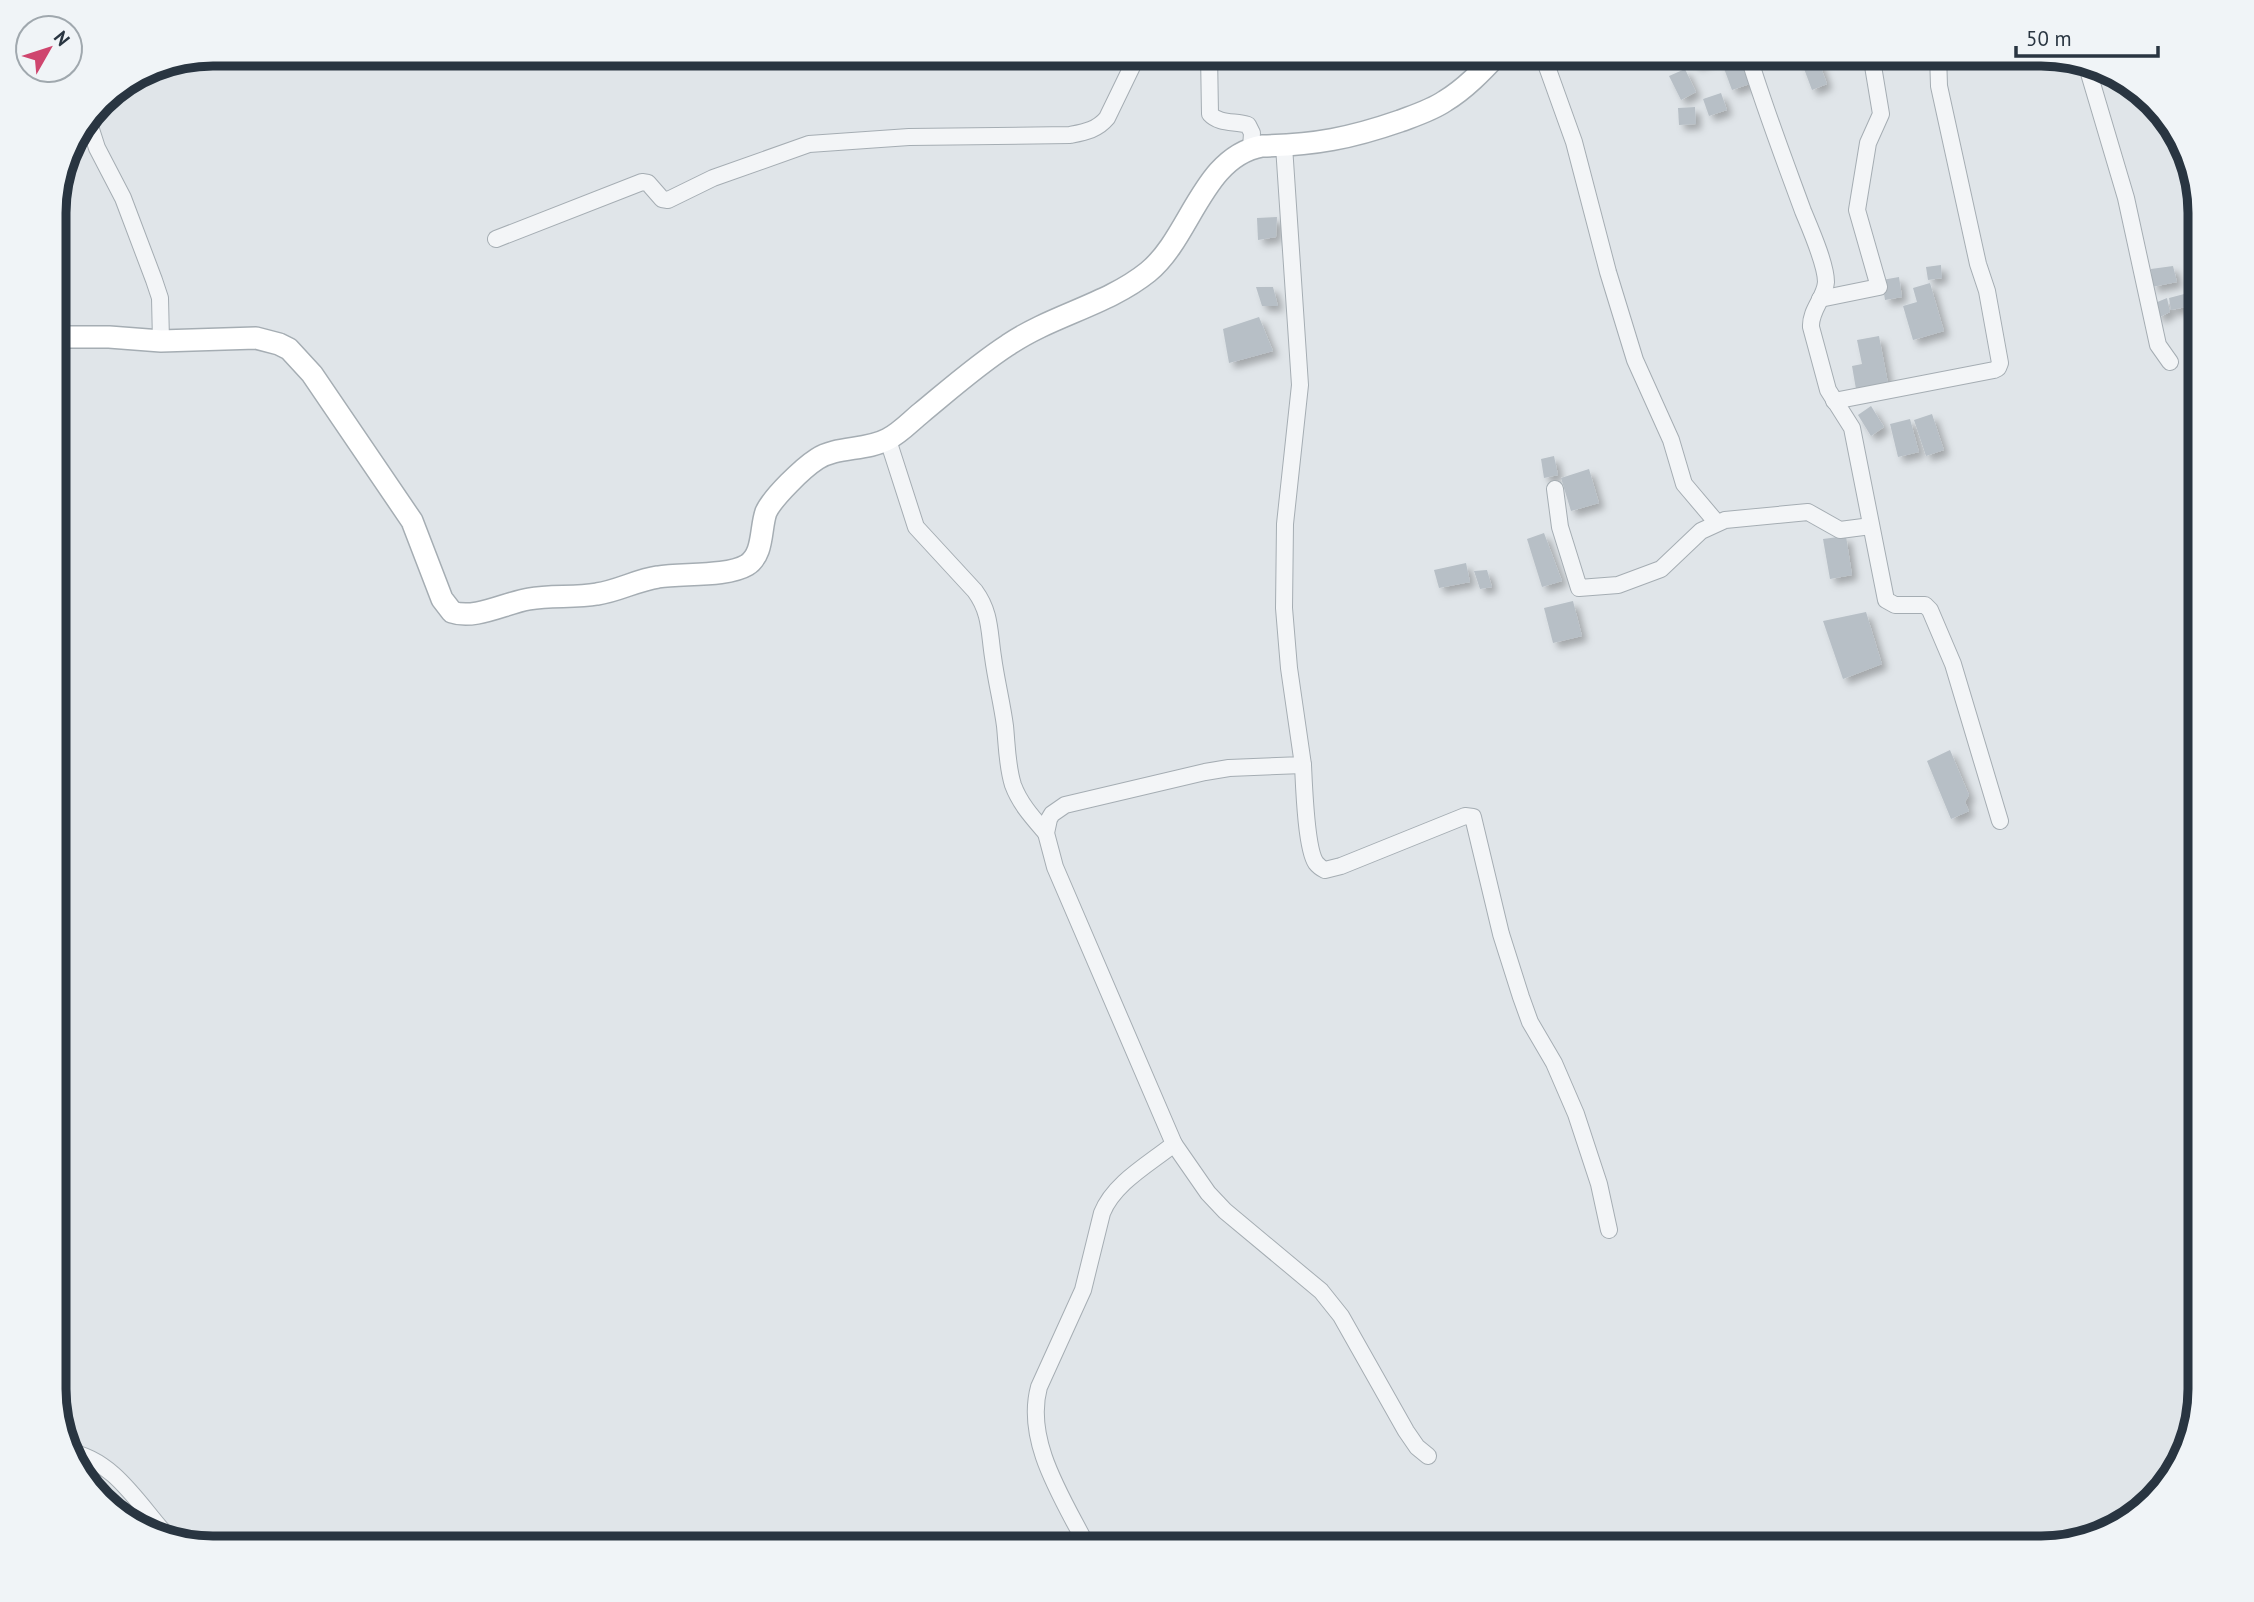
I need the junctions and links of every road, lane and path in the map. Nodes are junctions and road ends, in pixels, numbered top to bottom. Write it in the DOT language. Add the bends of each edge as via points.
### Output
graph roads {
  1 [pos="1132,66"];
  2 [pos="1209,66"];
  3 [pos="1485,66"];
  4 [pos="1547,66"];
  5 [pos="1752,66"];
  6 [pos="1873,66"];
  7 [pos="1938,66"];
  8 [pos="2089,75"];
  9 [pos="91,131"];
  10 [pos="1284,146"];
  11 [pos="1251,148"];
  12 [pos="496,239"];
  13 [pos="1820,299"];
  14 [pos="67,337"];
  15 [pos="161,341"];
  16 [pos="2169,362"];
  17 [pos="1834,401"];
  18 [pos="888,440"];
  19 [pos="1555,489"];
  20 [pos="1717,523"];
  21 [pos="1871,526"];
  22 [pos="1303,765"];
  23 [pos="2000,821"];
  24 [pos="1046,834"];
  25 [pos="1174,1144"];
  26 [pos="1609,1230"];
  27 [pos="83,1456"];
  28 [pos="1428,1456"];
  29 [pos="157,1524"];
  30 [pos="1082,1536"];
  1 -- 12 [label="street" via="1107,118 1091,131 809,144 713,178 668,200 642,182"];
  2 -- 11 [label="street" via="1210,114 1220,121 1248,125"];
  3 -- 10 [label="street" via="1445,102 1424,111 1342,139"];
  4 -- 20 [label="street" via="1574,142 1635,360 1671,440 1684,484"];
  5 -- 13 [label="street" via="1826,280"];
  6 -- 13 [label="street" via="1881,114 1868,143 1857,209 1880,287"];
  7 -- 17 [label="street" via="2000,363 1994,370"];
  8 -- 16 [label="street" via="2126,198 2158,345"];
  9 -- 15 [label="street" via="123,198 160,298"];
  10 -- 11 [label="street"];
  10 -- 22 [label="street" via="1300,385 1285,524 1284,608"];
  11 -- 18 [label="street" via="1239,154 1204,191 1169,250 1150,270 1110,296 1010,343"];
  13 -- 17 [label="street" via="1811,327"];
  14 -- 15 [label="street"];
  15 -- 18 [label="street" via="256,338 289,349 312,374 412,521 442,599 458,614 530,599 597,594 657,577 736,570 755,558 766,512 809,465 826,455"];
  17 -- 21 [label="street" via="1852,428"];
  18 -- 24 [label="street" via="916,527 975,591 988,614 1013,784"];
  19 -- 20 [label="street" via="1560,527 1579,588 1618,585 1661,569 1701,531"];
  20 -- 21 [label="street" via="1808,512 1840,530"];
  21 -- 23 [label="street" via="1886,600 1895,605 1928,606 1940,631"];
  22 -- 24 [label="street" via="1205,772 1076,801 1052,814"];
  22 -- 26 [label="street" via="1311,843 1316,863 1325,870 1465,816 1474,819 1521,997 1576,1114"];
  24 -- 25 [label="street" via="1055,867"];
  25 -- 28 [label="street" via="1225,1211 1321,1292 1341,1316 1406,1431"];
  25 -- 30 [label="street" via="1107,1201 1083,1290 1038,1387 1037,1432"];
  27 -- 29 [label="street" via="114,1475"];
}
